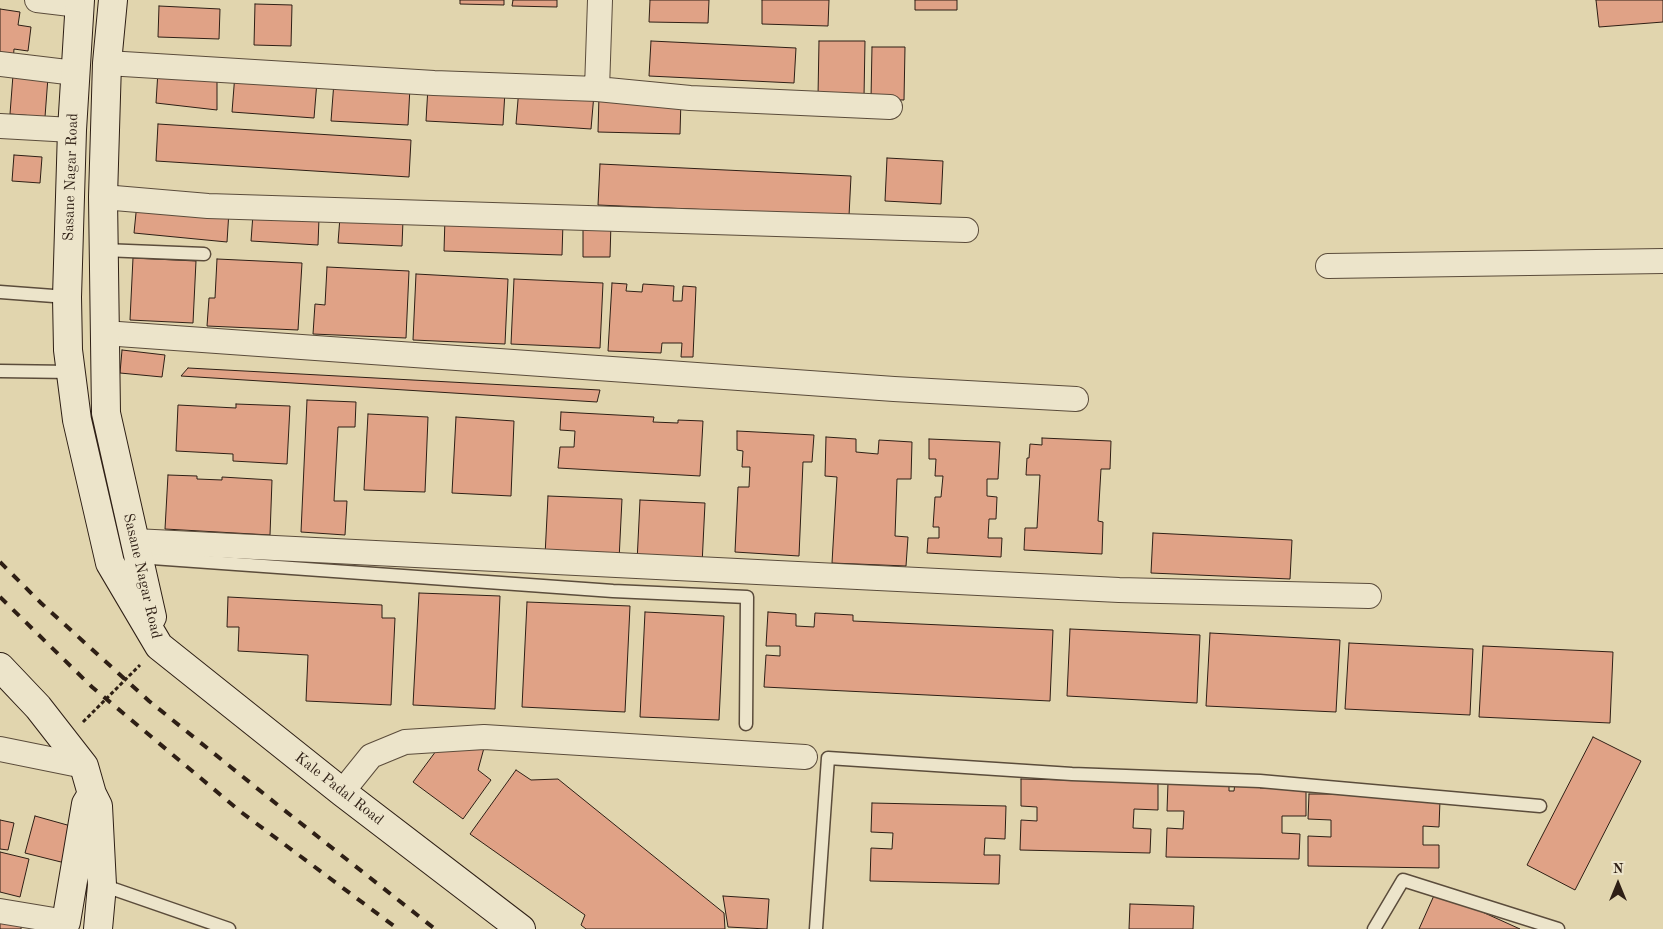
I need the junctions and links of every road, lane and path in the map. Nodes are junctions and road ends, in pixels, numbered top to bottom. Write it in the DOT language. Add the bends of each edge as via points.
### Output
graph roads {
  1 [pos="37,0"];
  2 [pos="113,0"];
  3 [pos="600,0"];
  4 [pos="80,3"];
  5 [pos="107,63"];
  6 [pos="0,64"];
  7 [pos="75,73"];
  8 [pos="597,89"];
  9 [pos="890,107"];
  10 [pos="0,126"];
  11 [pos="72,130"];
  12 [pos="103,197"];
  13 [pos="966,230"];
  14 [pos="103,250"];
  15 [pos="204,254"];
  16 [pos="1663,260"];
  17 [pos="1328,266"];
  18 [pos="0,292"];
  19 [pos="67,297"];
  20 [pos="104,333"];
  21 [pos="0,371"];
  22 [pos="71,372"];
  23 [pos="1076,399"];
  24 [pos="136,549"];
  25 [pos="1369,596"];
  26 [pos="159,646"];
  27 [pos="0,667"];
  28 [pos="746,724"];
  29 [pos="64,741"];
  30 [pos="0,749"];
  31 [pos="805,757"];
  32 [pos="84,766"];
  33 [pos="342,792"];
  34 [pos="92,794"];
  35 [pos="1540,806"];
  36 [pos="102,885"];
  37 [pos="0,911"];
  38 [pos="64,925"];
  39 [pos="98,929"];
  40 [pos="229,929"];
  41 [pos="521,929"];
  42 [pos="816,929"];
  43 [pos="1374,929"];
  44 [pos="1558,929"];
  1 -- 4 [label="street"];
  2 -- 5 [label="street, Sasane Nagar Road"];
  3 -- 8 [label="street"];
  4 -- 7 [label="street, Sasane Nagar Road"];
  5 -- 8 [label="street" via="424,83"];
  5 -- 12 [label="street, Sasane Nagar Road"];
  6 -- 7 [label="street"];
  7 -- 11 [label="street, Sasane Nagar Road"];
  8 -- 9 [label="street" via="690,98"];
  10 -- 11 [label="street"];
  11 -- 19 [label="street, Sasane Nagar Road"];
  12 -- 13 [label="street" via="208,206"];
  12 -- 14 [label="street, Sasane Nagar Road"];
  14 -- 15 [label="lane"];
  14 -- 20 [label="street, Sasane Nagar Road"];
  16 -- 17 [label="street"];
  18 -- 19 [label="lane"];
  19 -- 22 [label="street, Sasane Nagar Road"];
  20 -- 23 [label="street"];
  20 -- 24 [label="street, Sasane Nagar Road" via="106,413"];
  21 -- 22 [label="lane"];
  22 -- 26 [label="street, Sasane Nagar Road" via="77,420 110,563"];
  24 -- 25 [label="street" via="1119,590"];
  24 -- 26 [label="street, Sasane Nagar Road"];
  24 -- 28 [label="lane" via="593,590 747,597"];
  26 -- 29 [label="path"];
  26 -- 33 [label="street, Kale Padal Road"];
  27 -- 29 [label="street" via="38,707"];
  29 -- 32 [label="street"];
  30 -- 32 [label="street"];
  31 -- 33 [label="street" via="484,737 405,742 371,756"];
  32 -- 34 [label="street"];
  33 -- 41 [label="street, Kale Padal Road"];
  34 -- 36 [label="street" via="98,806"];
  34 -- 38 [label="street" via="86,804"];
  35 -- 42 [label="lane" via="1260,781 1072,774 828,758"];
  36 -- 39 [label="street"];
  36 -- 40 [label="lane"];
  37 -- 38 [label="street"];
  43 -- 44 [label="lane" via="1403,880"];
}
